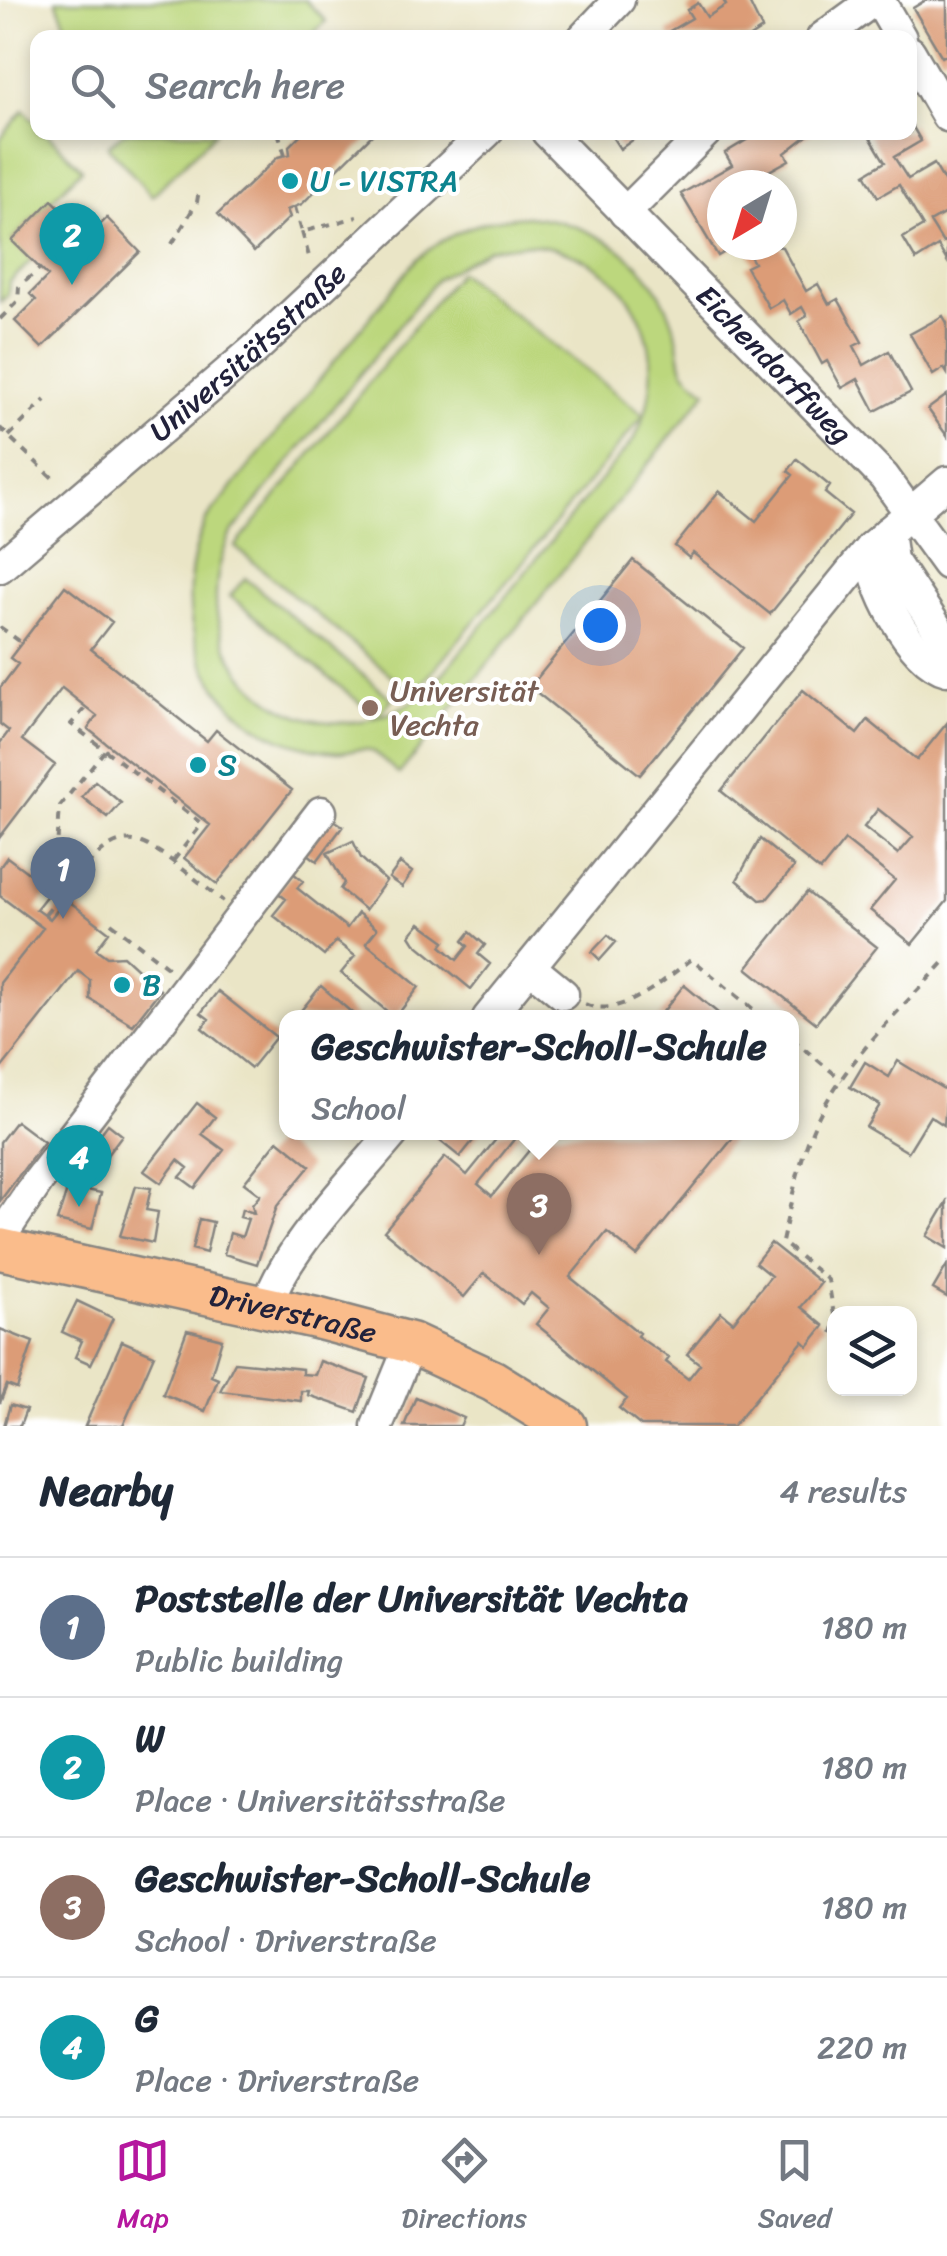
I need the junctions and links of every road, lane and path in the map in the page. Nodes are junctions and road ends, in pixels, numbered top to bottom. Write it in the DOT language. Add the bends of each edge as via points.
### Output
graph roads {
  1 [pos="619,0"];
  2 [pos="877,0"];
  3 [pos="591,30"];
  4 [pos="834,30"];
  5 [pos="896,30"];
  6 [pos="917,64"];
  7 [pos="947,116"];
  8 [pos="280,140"];
  9 [pos="478,140"];
  10 [pos="555,140"];
  11 [pos="698,140"];
  12 [pos="285,156"];
  13 [pos="199,190"];
  14 [pos="295,207"];
  15 [pos="625,213"];
  16 [pos="365,214"];
  17 [pos="302,232"];
  18 [pos="172,244"];
  19 [pos="40,268"];
  20 [pos="314,274"];
  21 [pos="0,319"];
  22 [pos="45,400"];
  23 [pos="0,428"];
  24 [pos="9,436"];
  25 [pos="947,482"];
  26 [pos="78,505"];
  27 [pos="912,511"];
  28 [pos="879,540"];
  29 [pos="947,564"];
  30 [pos="0,568"];
  31 [pos="0,628"];
  32 [pos="22,643"];
  33 [pos="947,643"];
  34 [pos="947,670"];
  35 [pos="86,707"];
  36 [pos="105,750"];
  37 [pos="321,812"];
  38 [pos="173,861"];
  39 [pos="75,878"];
  40 [pos="45,915"];
  41 [pos="242,916"];
  42 [pos="111,923"];
  43 [pos="947,959"];
  44 [pos="530,967"];
  45 [pos="189,984"];
  46 [pos="563,994"];
  47 [pos="495,1010"];
  48 [pos="754,1010"];
  49 [pos="799,1045"];
  50 [pos="842,1080"];
  51 [pos="387,1140"];
  52 [pos="0,1248"];
  53 [pos="832,1306"];
  54 [pos="267,1308"];
  55 [pos="411,1344"];
  56 [pos="376,1426"];
  57 [pos="566,1426"];
  1 -- 3 [label="street"];
  2 -- 4 [label="street"];
  2 -- 5 [label="street"];
  6 -- 7 [label="street"];
  8 -- 12 [label="path"];
  9 -- 26 [label="street, Universitätsstraße"];
  10 -- 15 [label="street, Eichendorffweg"];
  11 -- 15 [label="street"];
  13 -- 18 [label="path"];
  14 -- 17 [label="path"];
  15 -- 27 [label="street, Eichendorffweg"];
  16 -- 17 [label="path"];
  17 -- 20 [label="path"];
  19 -- 21 [label="path"];
  22 -- 24 [label="path"];
  23 -- 24 [label="path"];
  24 -- 26 [label="path"];
  25 -- 27 [label="street"];
  26 -- 30 [label="street, Universitätsstraße"];
  27 -- 28 [label="street"];
  27 -- 29 [label="street, Eichendorffweg"];
  28 -- 33 [label="street"];
  28 -- 34 [label="street" via="870,570 884,598 923,658"];
  28 -- 44 [label="street"];
  31 -- 32 [label="path"];
  35 -- 36 [label="path" via="71,724"];
  36 -- 38 [label="path" via="202,824"];
  36 -- 39 [label="path" via="60,806 56,862"];
  37 -- 41 [label="street"];
  38 -- 39 [label="path" via="138,840 121,839"];
  38 -- 41 [label="path"];
  39 -- 40 [label="path"];
  41 -- 45 [label="street"];
  42 -- 45 [label="path"];
  43 -- 50 [label="path"];
  44 -- 46 [label="street"];
  44 -- 47 [label="street"];
  45 -- 52 [label="street" via="39,1180"];
  46 -- 48 [label="path" via="594,1008 632,1001 692,960"];
  49 -- 50 [label="path"];
  50 -- 53 [label="path" via="822,1110 782,1242 828,1280"];
  51 -- 54 [label="street" via="288,1261"];
  52 -- 54 [label="main road, Driverstraße"];
  54 -- 55 [label="main road, Driverstraße"];
  55 -- 56 [label="street"];
  55 -- 57 [label="main road, Driverstraße" via="493,1381"];
}
